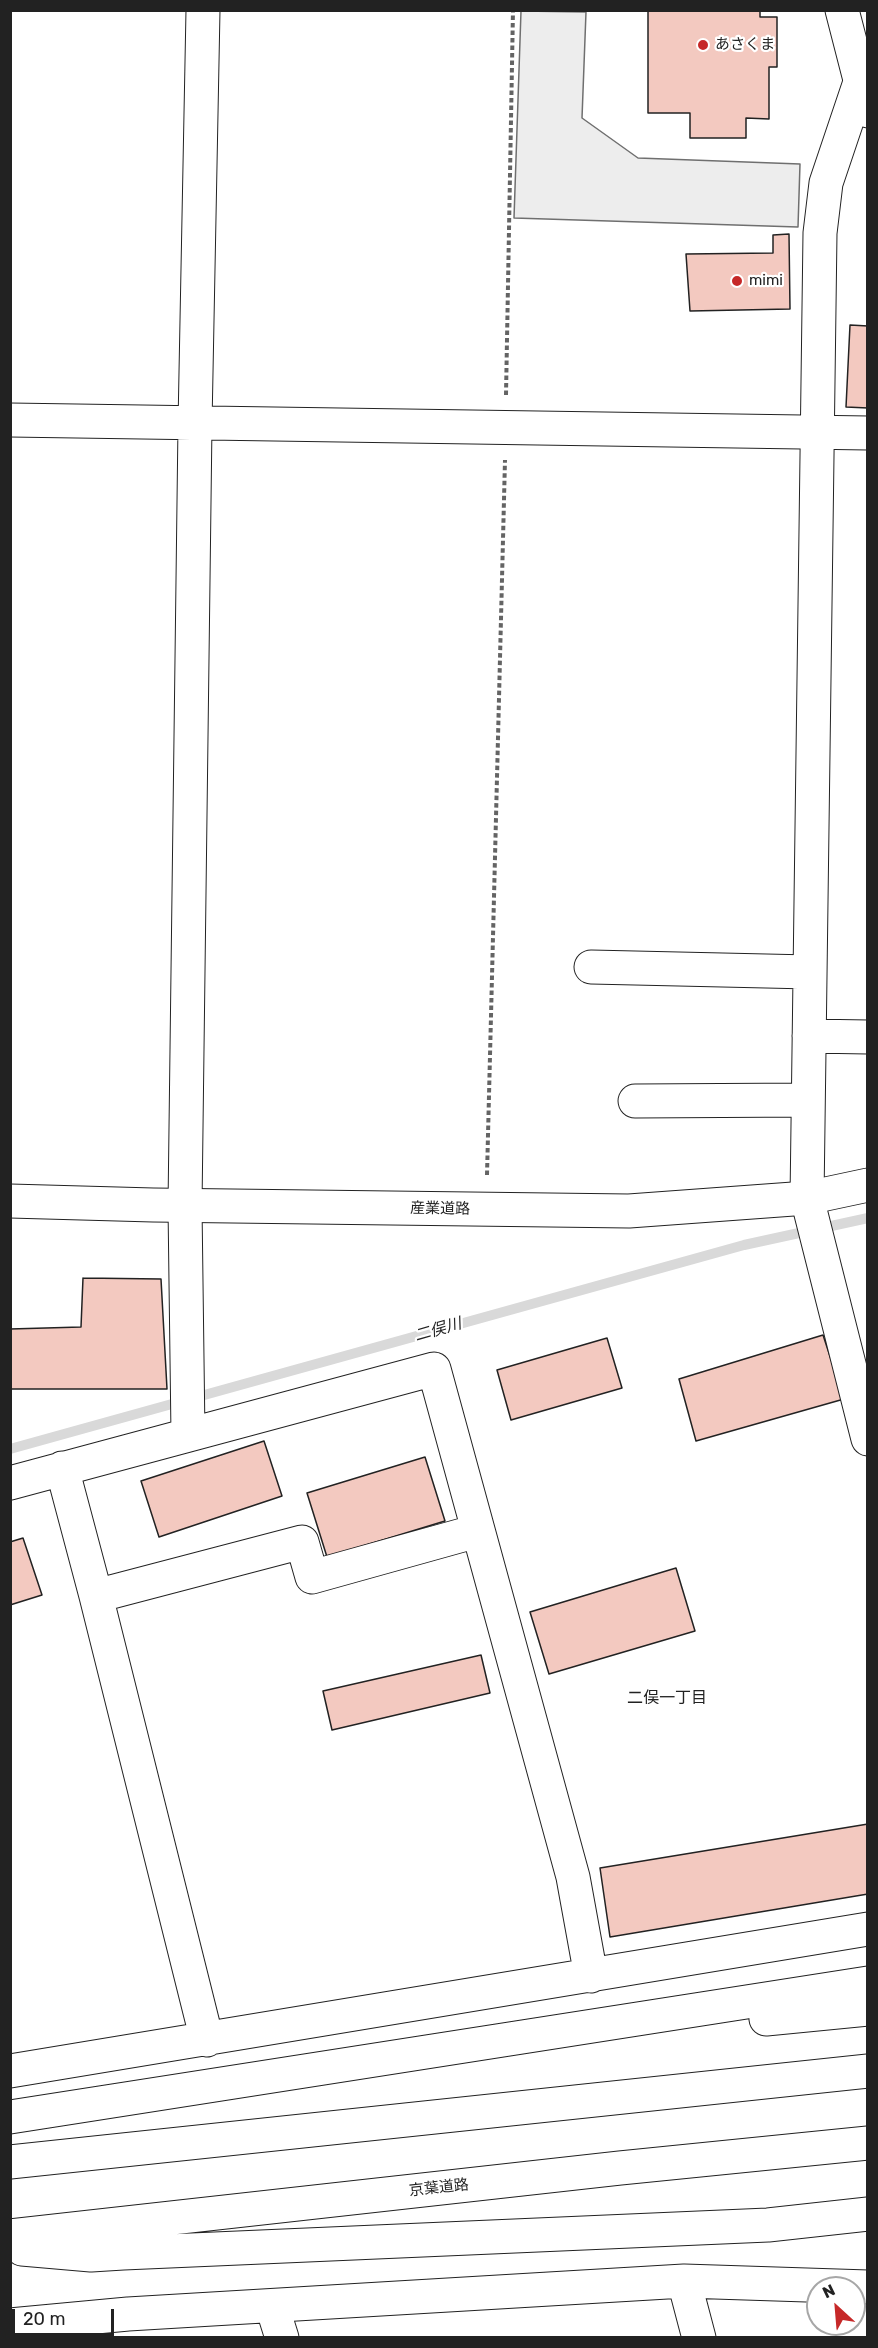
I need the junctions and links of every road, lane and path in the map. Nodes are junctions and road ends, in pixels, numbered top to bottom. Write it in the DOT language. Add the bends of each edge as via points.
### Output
graph roads {
  1 [pos="203,10"];
  2 [pos="513,10"];
  3 [pos="842,10"];
  4 [pos="863,98"];
  5 [pos="10,420"];
  6 [pos="195,423"];
  7 [pos="506,428"];
  8 [pos="817,432"];
  9 [pos="867,433"];
  10 [pos="591,967"];
  11 [pos="810,972"];
  12 [pos="809,1036"];
  13 [pos="867,1037"];
  14 [pos="808,1100"];
  15 [pos="635,1101"];
  16 [pos="867,1185"];
  17 [pos="807,1198"];
  18 [pos="10,1201"];
  19 [pos="185,1206"];
  20 [pos="486,1209"];
  21 [pos="188,1435"];
  22 [pos="867,1439"];
  23 [pos="62,1468"];
  24 [pos="10,1483"];
  25 [pos="477,1531"];
  26 [pos="96,1596"];
  27 [pos="867,1929"];
  28 [pos="591,1976"];
  29 [pos="867,1983"];
  30 [pos="867,2009"];
  31 [pos="207,2040"];
  32 [pos="403,2055"];
  33 [pos="10,2071"];
  34 [pos="867,2071"];
  35 [pos="10,2117"];
  36 [pos="867,2143"];
  37 [pos="10,2162"];
  38 [pos="867,2214"];
  39 [pos="768,2225"];
  40 [pos="867,2230"];
  41 [pos="10,2236"];
  42 [pos="10,2248"];
  43 [pos="684,2281"];
  44 [pos="867,2287"];
  45 [pos="272,2306"];
  46 [pos="10,2325"];
  47 [pos="282,2337"];
  48 [pos="699,2337"];
  1 -- 6 [label="main road"];
  2 -- 7 [label="path"];
  3 -- 4 [label="main road"];
  4 -- 8 [label="main road" via="826,183 820,233"];
  5 -- 6 [label="main road"];
  6 -- 7 [label="main road"];
  6 -- 19 [label="main road"];
  7 -- 8 [label="main road"];
  7 -- 20 [label="path"];
  8 -- 9 [label="main road"];
  8 -- 11 [label="main road"];
  10 -- 11 [label="main road"];
  11 -- 12 [label="main road"];
  12 -- 13 [label="main road"];
  12 -- 14 [label="main road"];
  14 -- 15 [label="main road"];
  14 -- 17 [label="main road"];
  16 -- 17 [label="main road, 産業道路"];
  17 -- 20 [label="main road, 産業道路" via="629,1211"];
  17 -- 22 [label="main road"];
  18 -- 19 [label="main road, 産業道路"];
  19 -- 20 [label="main road, 産業道路"];
  19 -- 21 [label="main road"];
  21 -- 23 [label="main road"];
  21 -- 25 [label="main road" via="434,1369"];
  23 -- 24 [label="main road"];
  23 -- 26 [label="main road"];
  25 -- 26 [label="main road" via="312,1577 302,1542"];
  25 -- 28 [label="main road" via="573,1877"];
  26 -- 31 [label="main road"];
  27 -- 28 [label="main road"];
  28 -- 31 [label="main road"];
  29 -- 32 [label="main road"];
  30 -- 32 [label="main road"];
  31 -- 33 [label="main road"];
  32 -- 35 [label="main road"];
  34 -- 37 [label="main road"];
  36 -- 41 [label="main road, 京葉道路"];
  38 -- 39 [label="main road"];
  39 -- 40 [label="main road"];
  39 -- 42 [label="main road" via="91,2255"];
  43 -- 44 [label="main road"];
  43 -- 45 [label="main road"];
  43 -- 48 [label="main road"];
  45 -- 46 [label="main road"];
  45 -- 47 [label="main road"];
}
